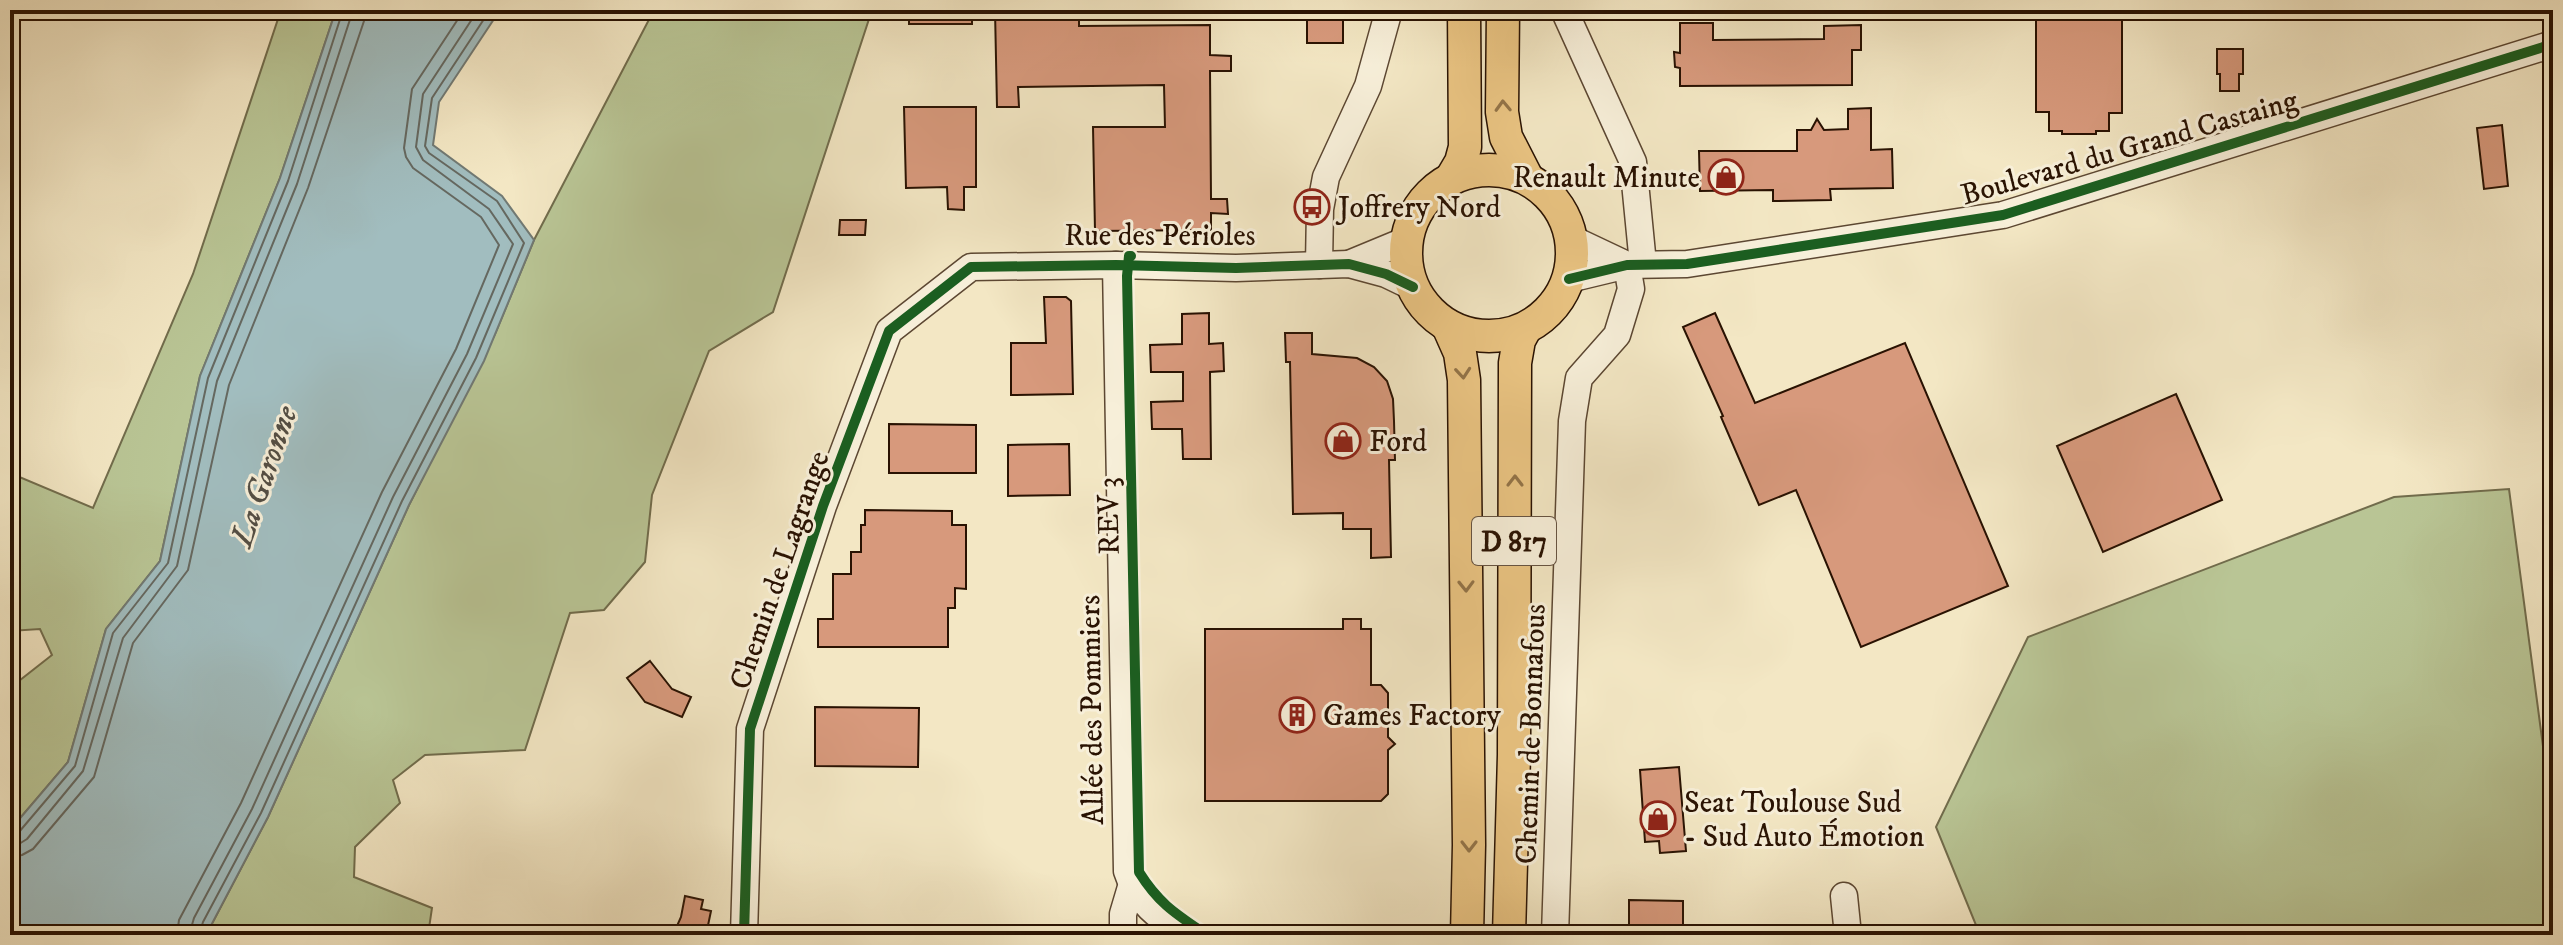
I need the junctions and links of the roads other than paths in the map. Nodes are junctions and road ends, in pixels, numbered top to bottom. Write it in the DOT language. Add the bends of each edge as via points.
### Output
graph roads {
  1 [pos="1389,10"];
  2 [pos="1464,10"];
  3 [pos="1503,10"];
  4 [pos="1564,10"];
  5 [pos="2553,44"];
  6 [pos="1527,178"];
  7 [pos="1451,179"];
  8 [pos="1572,239"];
  9 [pos="1407,240"];
  10 [pos="1349,264"];
  11 [pos="1635,264"];
  12 [pos="1116,265"];
  13 [pos="1319,265"];
  14 [pos="971,267"];
  15 [pos="1569,279"];
  16 [pos="1413,287"];
  17 [pos="1448,326"];
  18 [pos="1525,329"];
  19 [pos="1131,887"];
  20 [pos="1844,896"];
  21 [pos="744,935"];
  22 [pos="1123,935"];
  23 [pos="1185,935"];
  24 [pos="1467,935"];
  25 [pos="1509,935"];
  26 [pos="1555,935"];
  27 [pos="1848,935"];
  1 -- 13 [label="street" via="1368,86 1326,177"];
  2 -- 7 [label="main road" via="1465,147"];
  6 -- 3 [label="main road, one-way" via="1506,137 1502,112"];
  4 -- 11 [label="street, Chemin de Bonnafous" via="1633,162"];
  5 -- 11 [label="street, Boulevard du Grand Castaing" via="2003,215 1687,264"];
  6 -- 7 [label="main road" via="1502,170"];
  6 -- 8 [label="main road" via="1564,214"];
  7 -- 9 [label="main road" via="1430,195"];
  8 -- 11 [label="street, Boulevard du Grand Castaing"];
  8 -- 15 [label="main road"];
  9 -- 10 [label="street, Rue des Périoles"];
  9 -- 16 [label="main road"];
  10 -- 13 [label="street, Rue des Périoles"];
  10 -- 16 [label="street, Rue des Périoles"];
  11 -- 15 [label="street, Boulevard du Grand Castaing"];
  11 -- 26 [label="street, Chemin de Bonnafous" via="1617,335 1579,378 1572,421"];
  12 -- 13 [label="street, Rue des Périoles"];
  12 -- 14 [label="street, Rue des Périoles"];
  12 -- 19 [label="street, Allée des Pommiers" via="1125,821"];
  14 -- 21 [label="street, Chemin de Lagrange" via="889,331 823,506 750,729"];
  15 -- 18 [label="main road" via="1550,311"];
  16 -- 17 [label="main road"];
  17 -- 18 [label="main road" via="1486,337"];
  17 -- 24 [label="main road, D 817, one-way" via="1464,380"];
  25 -- 18 [label="main road, D 817, one-way" via="1515,363"];
  19 -- 22 [label="street, Allée des Pommiers"];
  19 -- 23 [label="street" via="1155,915"];
  20 -- 27 [label="street"];
}
